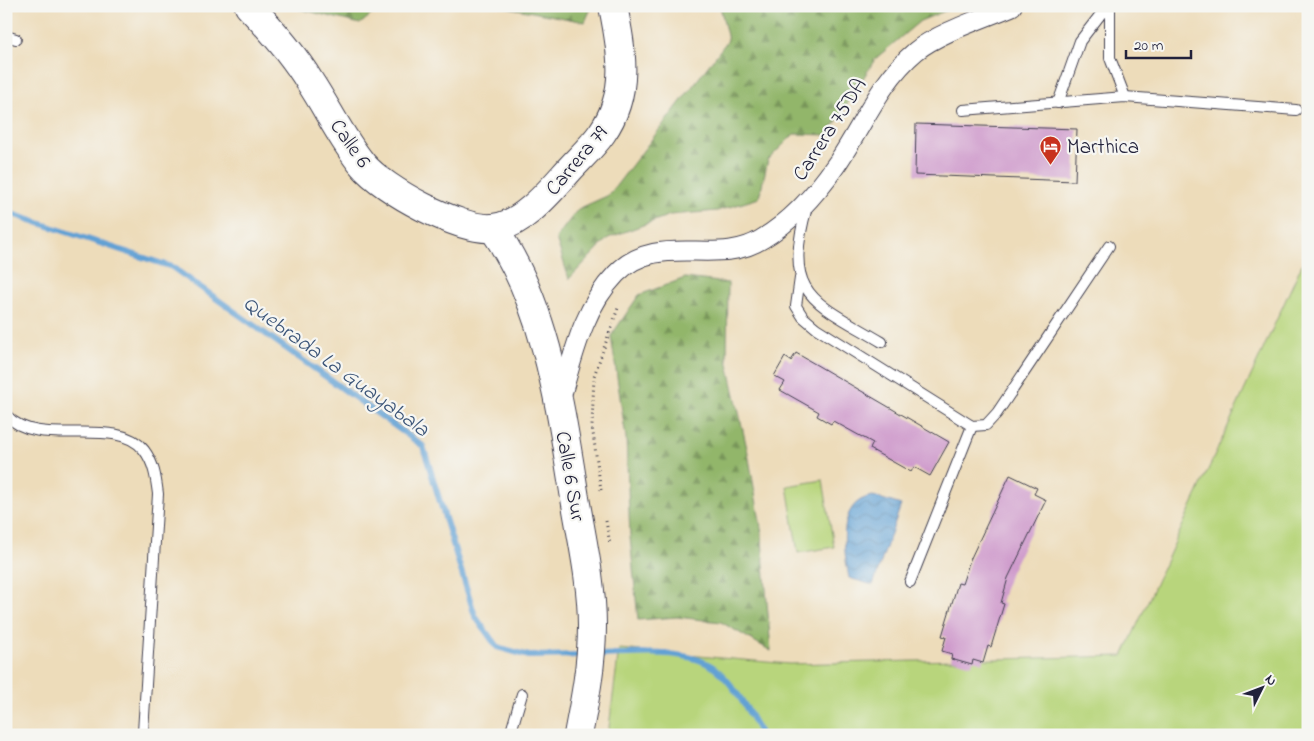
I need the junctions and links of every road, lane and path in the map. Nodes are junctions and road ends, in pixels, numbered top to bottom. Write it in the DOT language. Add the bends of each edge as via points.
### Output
graph roads {
  1 [pos="249,6"];
  2 [pos="613,6"];
  3 [pos="1012,6"];
  4 [pos="1108,6"];
  5 [pos="1125,97"];
  6 [pos="1058,103"];
  7 [pos="963,110"];
  8 [pos="1296,110"];
  9 [pos="808,201"];
  10 [pos="493,228"];
  11 [pos="1109,246"];
  12 [pos="800,278"];
  13 [pos="618,308"];
  14 [pos="882,342"];
  15 [pos="559,404"];
  16 [pos="6,415"];
  17 [pos="972,426"];
  18 [pos="602,498"];
  19 [pos="605,514"];
  20 [pos="610,549"];
  21 [pos="910,582"];
  22 [pos="522,694"];
  23 [pos="143,732"];
  24 [pos="510,735"];
  25 [pos="578,735"];
  1 -- 10 [label="main road, Calle 6" via="296,60 363,165 380,181 437,214 470,225"];
  2 -- 10 [label="main road, Carrera 79" via="623,71 614,113 602,134 545,197 528,212"];
  3 -- 9 [label="street, Carrera 75DA" via="936,40 918,50 901,66 886,83 836,165"];
  4 -- 5 [label="lane" via="1110,58"];
  4 -- 6 [label="lane" via="1080,42"];
  5 -- 6 [label="lane"];
  5 -- 8 [label="lane"];
  6 -- 7 [label="lane"];
  9 -- 12 [label="lane" via="798,244"];
  9 -- 15 [label="street, Carrera 75DA" via="775,231 745,247 658,251 642,256 617,272 599,292 584,322"];
  10 -- 15 [label="main road, Calle 6 Sur" via="519,270 544,341"];
  11 -- 17 [label="lane" via="997,412 986,426"];
  12 -- 14 [label="lane" via="822,306"];
  12 -- 17 [label="lane" via="796,306 803,317"];
  13 -- 18 [label="path" via="594,376 592,426"];
  15 -- 25 [label="main road, Calle 6 Sur" via="591,596 590,669"];
  16 -- 23 [label="lane" via="13,423 42,432 94,432 129,438 144,449 154,468 158,494"];
  17 -- 21 [label="lane"];
  19 -- 20 [label="path"];
  22 -- 24 [label="lane"];
}
